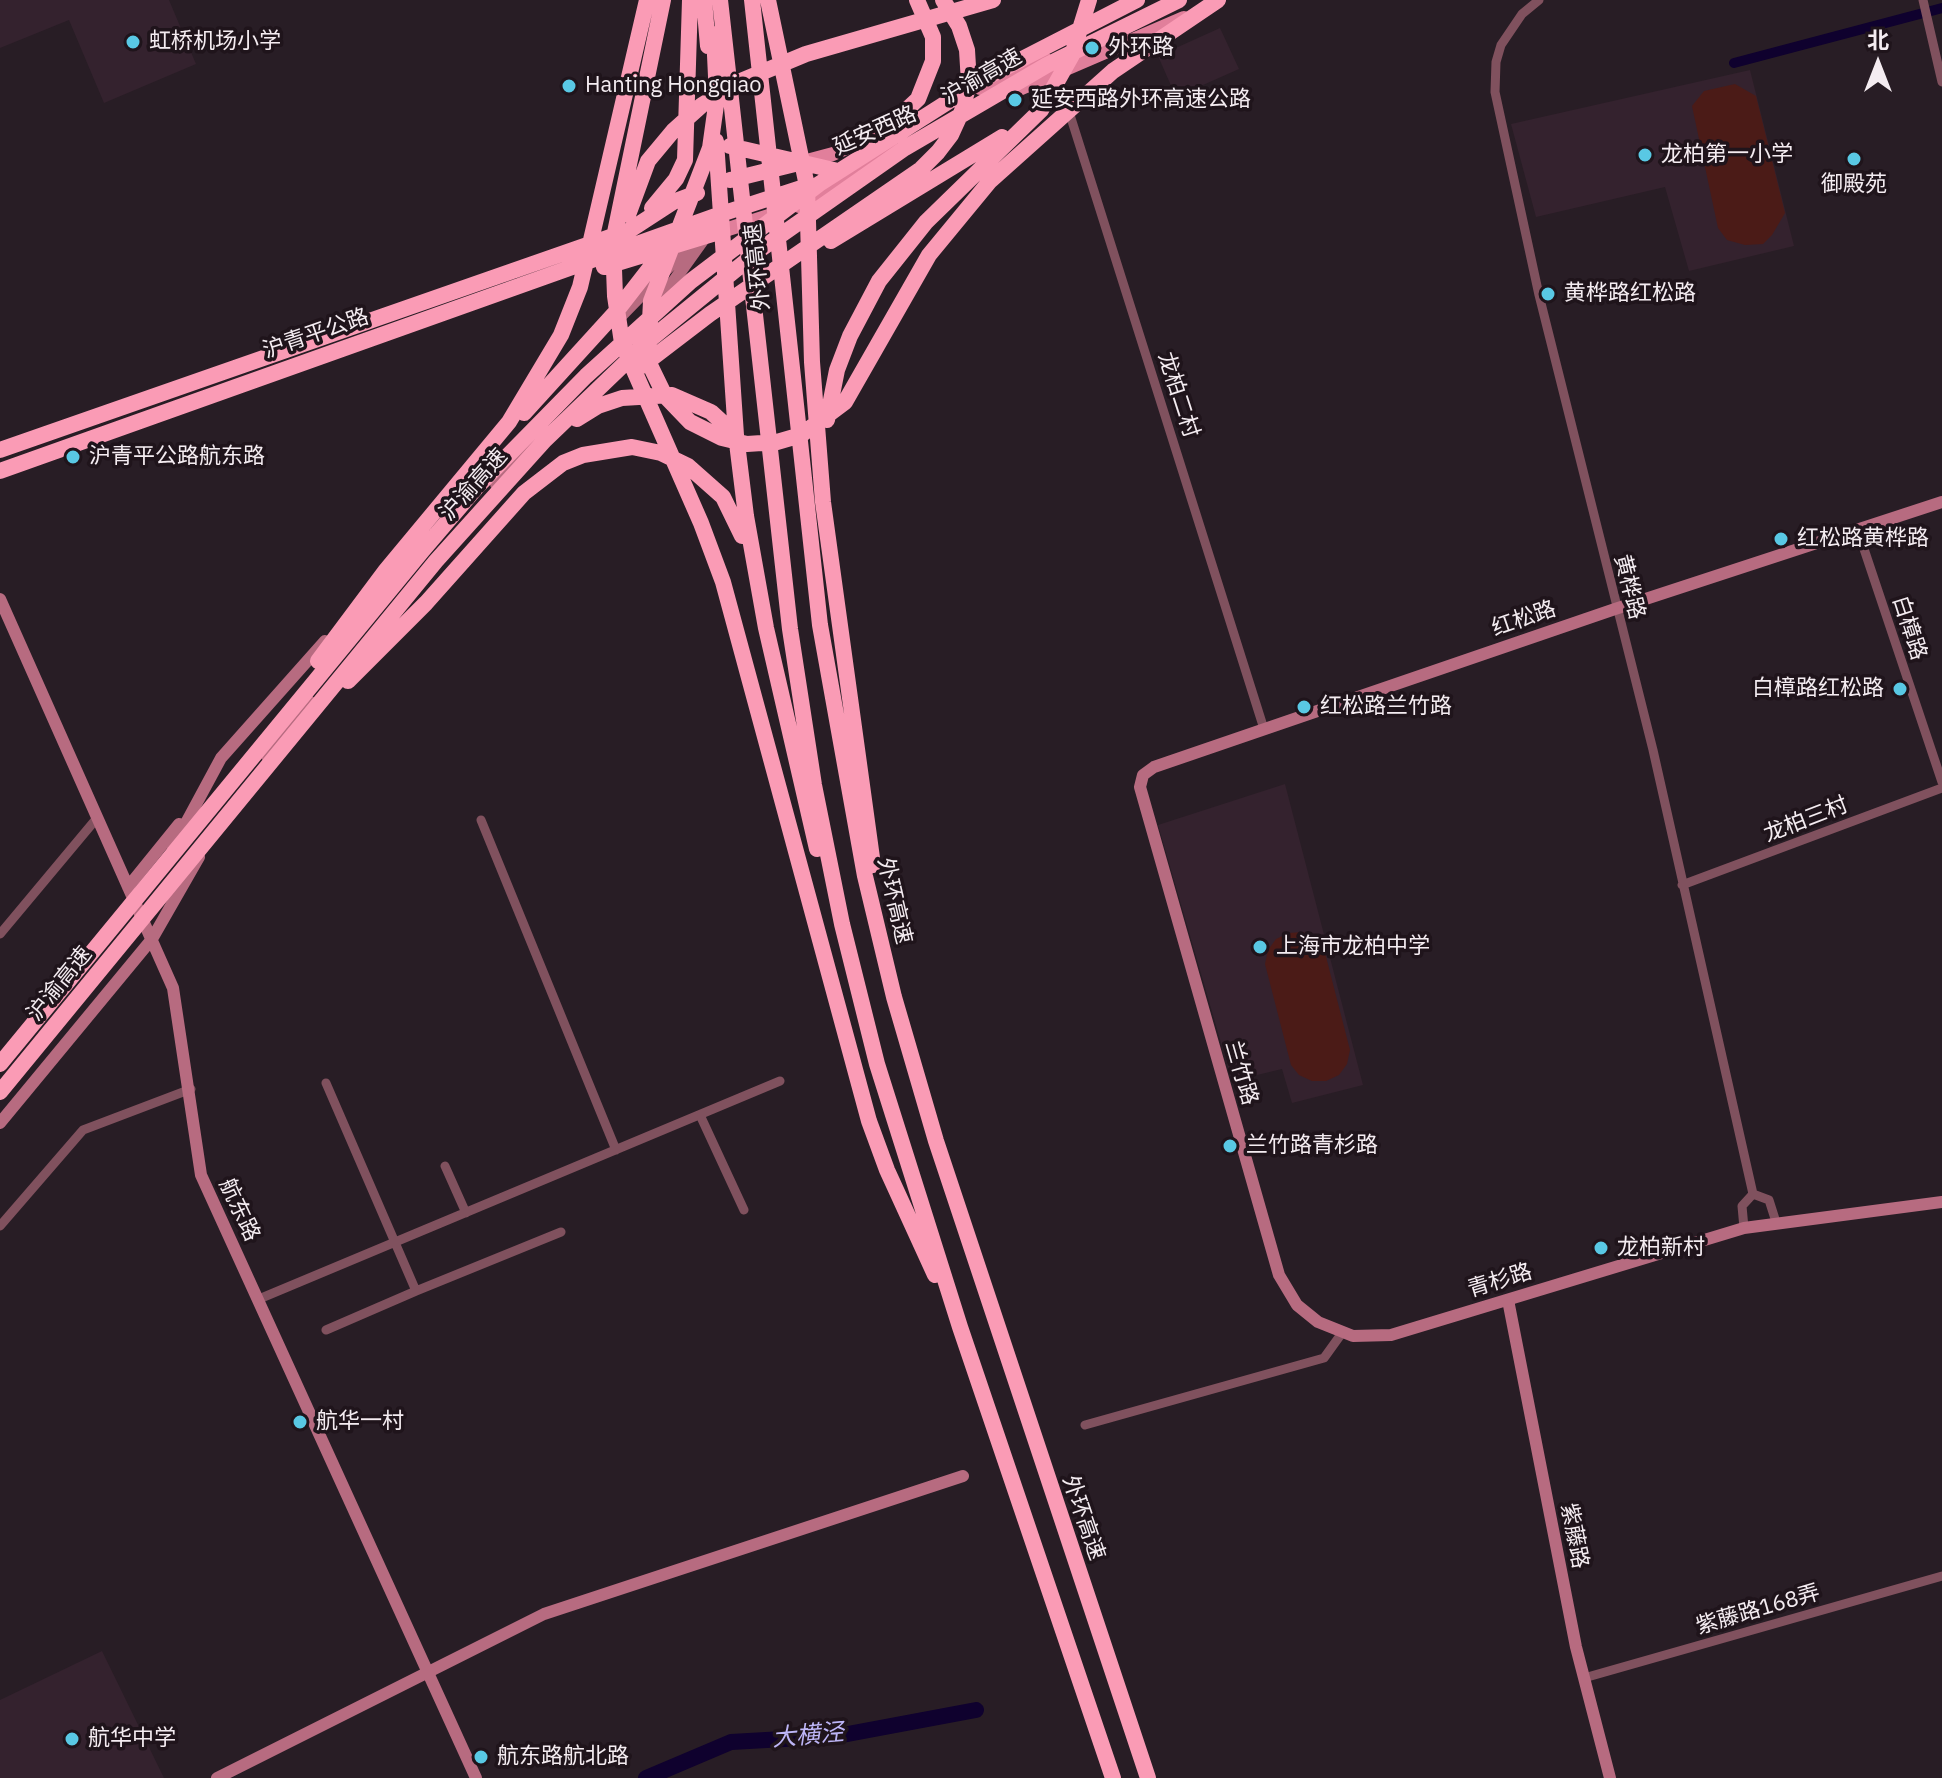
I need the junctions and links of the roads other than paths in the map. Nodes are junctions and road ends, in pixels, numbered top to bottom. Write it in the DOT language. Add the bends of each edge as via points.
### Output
graph roads {
  1 [pos="647,0"];
  2 [pos="663,0"];
  3 [pos="690,0"];
  4 [pos="704,0"];
  5 [pos="712,0"];
  6 [pos="720,0"];
  7 [pos="752,0"];
  8 [pos="768,0"];
  9 [pos="782,0"];
  10 [pos="917,0"];
  11 [pos="943,0"];
  12 [pos="993,0"];
  13 [pos="1089,0"];
  14 [pos="1137,0"];
  15 [pos="1173,0"];
  16 [pos="1179,0"];
  17 [pos="1218,0"];
  18 [pos="1225,0"];
  19 [pos="1539,0"];
  20 [pos="1923,0"];
  21 [pos="1057,73"];
  22 [pos="1942,82"];
  23 [pos="1050,96"];
  24 [pos="716,143"];
  25 [pos="891,148"];
  26 [pos="769,154"];
  27 [pos="803,162"];
  28 [pos="838,171"];
  29 [pos="719,185"];
  30 [pos="808,194"];
  31 [pos="721,214"];
  32 [pos="683,220"];
  33 [pos="722,231"];
  34 [pos="751,234"];
  35 [pos="701,237"];
  36 [pos="601,241"];
  37 [pos="547,275"];
  38 [pos="615,296"];
  39 [pos="710,314"];
  40 [pos="736,435"];
  41 [pos="545,440"];
  42 [pos="0,450"];
  43 [pos="482,457"];
  44 [pos="0,471"];
  45 [pos="823,502"];
  46 [pos="1942,502"];
  47 [pos="1858,531"];
  48 [pos="0,599"];
  49 [pos="1615,609"];
  50 [pos="381,619"];
  51 [pos="766,628"];
  52 [pos="1264,729"];
  53 [pos="295,732"];
  54 [pos="249,761"];
  55 [pos="1942,782"];
  56 [pos="1942,788"];
  57 [pos="1142,797"];
  58 [pos="191,809"];
  59 [pos="97,818"];
  60 [pos="481,820"];
  61 [pos="1682,885"];
  62 [pos="128,887"];
  63 [pos="136,904"];
  64 [pos="0,934"];
  65 [pos="152,939"];
  66 [pos="894,997"];
  67 [pos="0,1064"];
  68 [pos="877,1064"];
  69 [pos="0,1073"];
  70 [pos="780,1081"];
  71 [pos="326,1083"];
  72 [pos="191,1089"];
  73 [pos="0,1092"];
  74 [pos="700,1115"];
  75 [pos="0,1123"];
  76 [pos="616,1150"];
  77 [pos="445,1166"];
  78 [pos="1753,1194"];
  79 [pos="1942,1202"];
  80 [pos="744,1210"];
  81 [pos="466,1213"];
  82 [pos="1776,1222"];
  83 [pos="0,1226"];
  84 [pos="1744,1228"];
  85 [pos="561,1232"];
  86 [pos="395,1242"];
  87 [pos="416,1291"];
  88 [pos="259,1299"];
  89 [pos="1508,1300"];
  90 [pos="960,1327"];
  91 [pos="326,1330"];
  92 [pos="1342,1333"];
  93 [pos="1085,1425"];
  94 [pos="963,1476"];
  95 [pos="1942,1576"];
  96 [pos="426,1675"];
  97 [pos="1584,1678"];
  98 [pos="217,1778"];
  99 [pos="476,1778"];
  100 [pos="1112,1778"];
  101 [pos="1150,1778"];
  102 [pos="1610,1778"];
  1 -- 43 [label="highway" via="580,287 535,382"];
  2 -- 38 [label="highway" via="613,242"];
  3 -- 36 [label="highway, 沪青平公路" via="685,160 652,208"];
  4 -- 24 [label="highway"];
  5 -- 32 [label="highway" via="717,98 710,148"];
  6 -- 68 [label="highway, 外环高速" via="774,501 814,785"];
  7 -- 26 [label="highway, 外环高速"];
  8 -- 27 [label="highway"];
  9 -- 26 [label="highway" via="766,38"];
  10 -- 34 [label="highway" via="933,37 933,61 918,99"];
  11 -- 39 [label="highway" via="967,50 969,83 951,135 921,169"];
  12 -- 38 [label="highway" via="806,54 741,81 702,105 648,161 621,243"];
  13 -- 23 [label="highway" via="1081,33"];
  14 -- 34 [label="highway, 沪渝高速" via="987,77"];
  15 -- 27 [label="main road, 延安西路" via="833,154"];
  16 -- 41 [label="highway, 沪渝高速" via="996,93 829,199 701,296"];
  17 -- 32 [label="highway" via="1113,71 990,181 929,255 845,402 801,435 747,444 722,438 690,422 655,379 648,361 651,301"];
  18 -- 21 [label="main road, 延安西路"];
  19 -- 49 [label="street, 黄桦路" via="1501,45 1495,92"];
  20 -- 22 [label="street"];
  21 -- 25 [label="main road, 延安西路"];
  21 -- 52 [label="street, 龙柏二村"];
  23 -- 39 [label="highway" via="1010,132 959,165"];
  23 -- 45 [label="highway" via="926,222 879,281 850,336 830,400"];
  24 -- 27 [label="highway"];
  24 -- 29 [label="highway"];
  25 -- 28 [label="main road, 延安西路"];
  25 -- 30 [label="main road"];
  26 -- 66 [label="highway, 外环高速" via="804,499 839,746"];
  27 -- 28 [label="highway"];
  27 -- 29 [label="highway, 沪青平公路"];
  27 -- 30 [label="highway"];
  28 -- 30 [label="main road, 延安西路"];
  29 -- 31 [label="highway"];
  29 -- 36 [label="highway, 沪青平公路" via="673,202 647,222"];
  30 -- 31 [label="highway, 沪青平公路"];
  30 -- 33 [label="main road"];
  30 -- 45 [label="highway" via="812,362"];
  31 -- 33 [label="highway"];
  31 -- 35 [label="street"];
  31 -- 37 [label="highway, 沪青平公路" via="698,212 672,219 648,240"];
  32 -- 43 [label="highway" via="615,313"];
  33 -- 35 [label="highway"];
  33 -- 40 [label="highway"];
  34 -- 54 [label="highway, 沪渝高速" via="636,329 524,437"];
  35 -- 37 [label="highway" via="574,276"];
  35 -- 50 [label="street" via="638,330 515,460"];
  35 -- 58 [label="street" via="529,411 397,559 221,758"];
  36 -- 42 [label="highway, 沪青平公路"];
  37 -- 44 [label="highway, 沪青平公路"];
  38 -- 90 [label="highway" via="622,343 723,582 869,1121"];
  39 -- 41 [label="highway"];
  40 -- 50 [label="highway" via="711,412 672,395 647,394 598,406 564,430 412,603"];
  40 -- 51 [label="highway"];
  41 -- 53 [label="highway, 沪渝高速" via="436,561"];
  43 -- 54 [label="highway" via="386,570"];
  45 -- 66 [label="highway"];
  46 -- 47 [label="street, 红松路"];
  47 -- 49 [label="street, 红松路"];
  47 -- 55 [label="street, 白樟路"];
  48 -- 59 [label="street, 航东路"];
  49 -- 52 [label="street, 红松路"];
  49 -- 61 [label="street, 黄桦路"];
  50 -- 65 [label="street" via="280,737 209,835"];
  51 -- 53 [label="highway" via="748,554 723,497 688,466 661,453 632,447 583,455 544,476 395,636"];
  51 -- 68 [label="highway" via="836,926"];
  52 -- 57 [label="street, 红松路" via="1149,769 1141,782"];
  53 -- 73 [label="highway, 沪渝高速"];
  54 -- 67 [label="highway, 沪渝高速"];
  56 -- 61 [label="street, 龙柏三村"];
  57 -- 92 [label="street, 兰竹路" via="1279,1275 1303,1311"];
  58 -- 62 [label="street"];
  58 -- 63 [label="street" via="162,871"];
  59 -- 62 [label="street, 航东路"];
  59 -- 64 [label="street"];
  60 -- 76 [label="street"];
  61 -- 78 [label="street, 黄桦路"];
  62 -- 63 [label="street, 航东路"];
  63 -- 65 [label="street, 航东路"];
  63 -- 69 [label="street"];
  65 -- 72 [label="street, 航东路" via="173,988"];
  65 -- 75 [label="street"];
  66 -- 101 [label="highway, 外环高速" via="992,1317"];
  68 -- 90 [label="highway, 外环高速"];
  70 -- 74 [label="street"];
  71 -- 86 [label="street"];
  72 -- 83 [label="street" via="83,1130"];
  72 -- 88 [label="street, 航东路" via="201,1175"];
  74 -- 76 [label="street"];
  74 -- 80 [label="street"];
  76 -- 81 [label="street"];
  77 -- 81 [label="street"];
  78 -- 82 [label="street, 黄桦路" via="1769,1200"];
  78 -- 84 [label="street, 黄桦路" via="1742,1206"];
  79 -- 82 [label="street, 青杉路"];
  81 -- 86 [label="street"];
  82 -- 84 [label="street, 青杉路"];
  84 -- 89 [label="street, 青杉路"];
  85 -- 87 [label="street"];
  86 -- 87 [label="street"];
  86 -- 88 [label="street"];
  87 -- 91 [label="street"];
  88 -- 96 [label="street, 航东路"];
  89 -- 92 [label="street, 青杉路" via="1391,1335"];
  89 -- 97 [label="street, 紫藤路"];
  90 -- 100 [label="highway, 外环高速"];
  92 -- 93 [label="street" via="1324,1358"];
  94 -- 96 [label="street" via="544,1614"];
  95 -- 97 [label="street, 紫藤路168弄"];
  96 -- 98 [label="street"];
  96 -- 99 [label="street, 航东路"];
  97 -- 102 [label="street, 紫藤路"];
}
